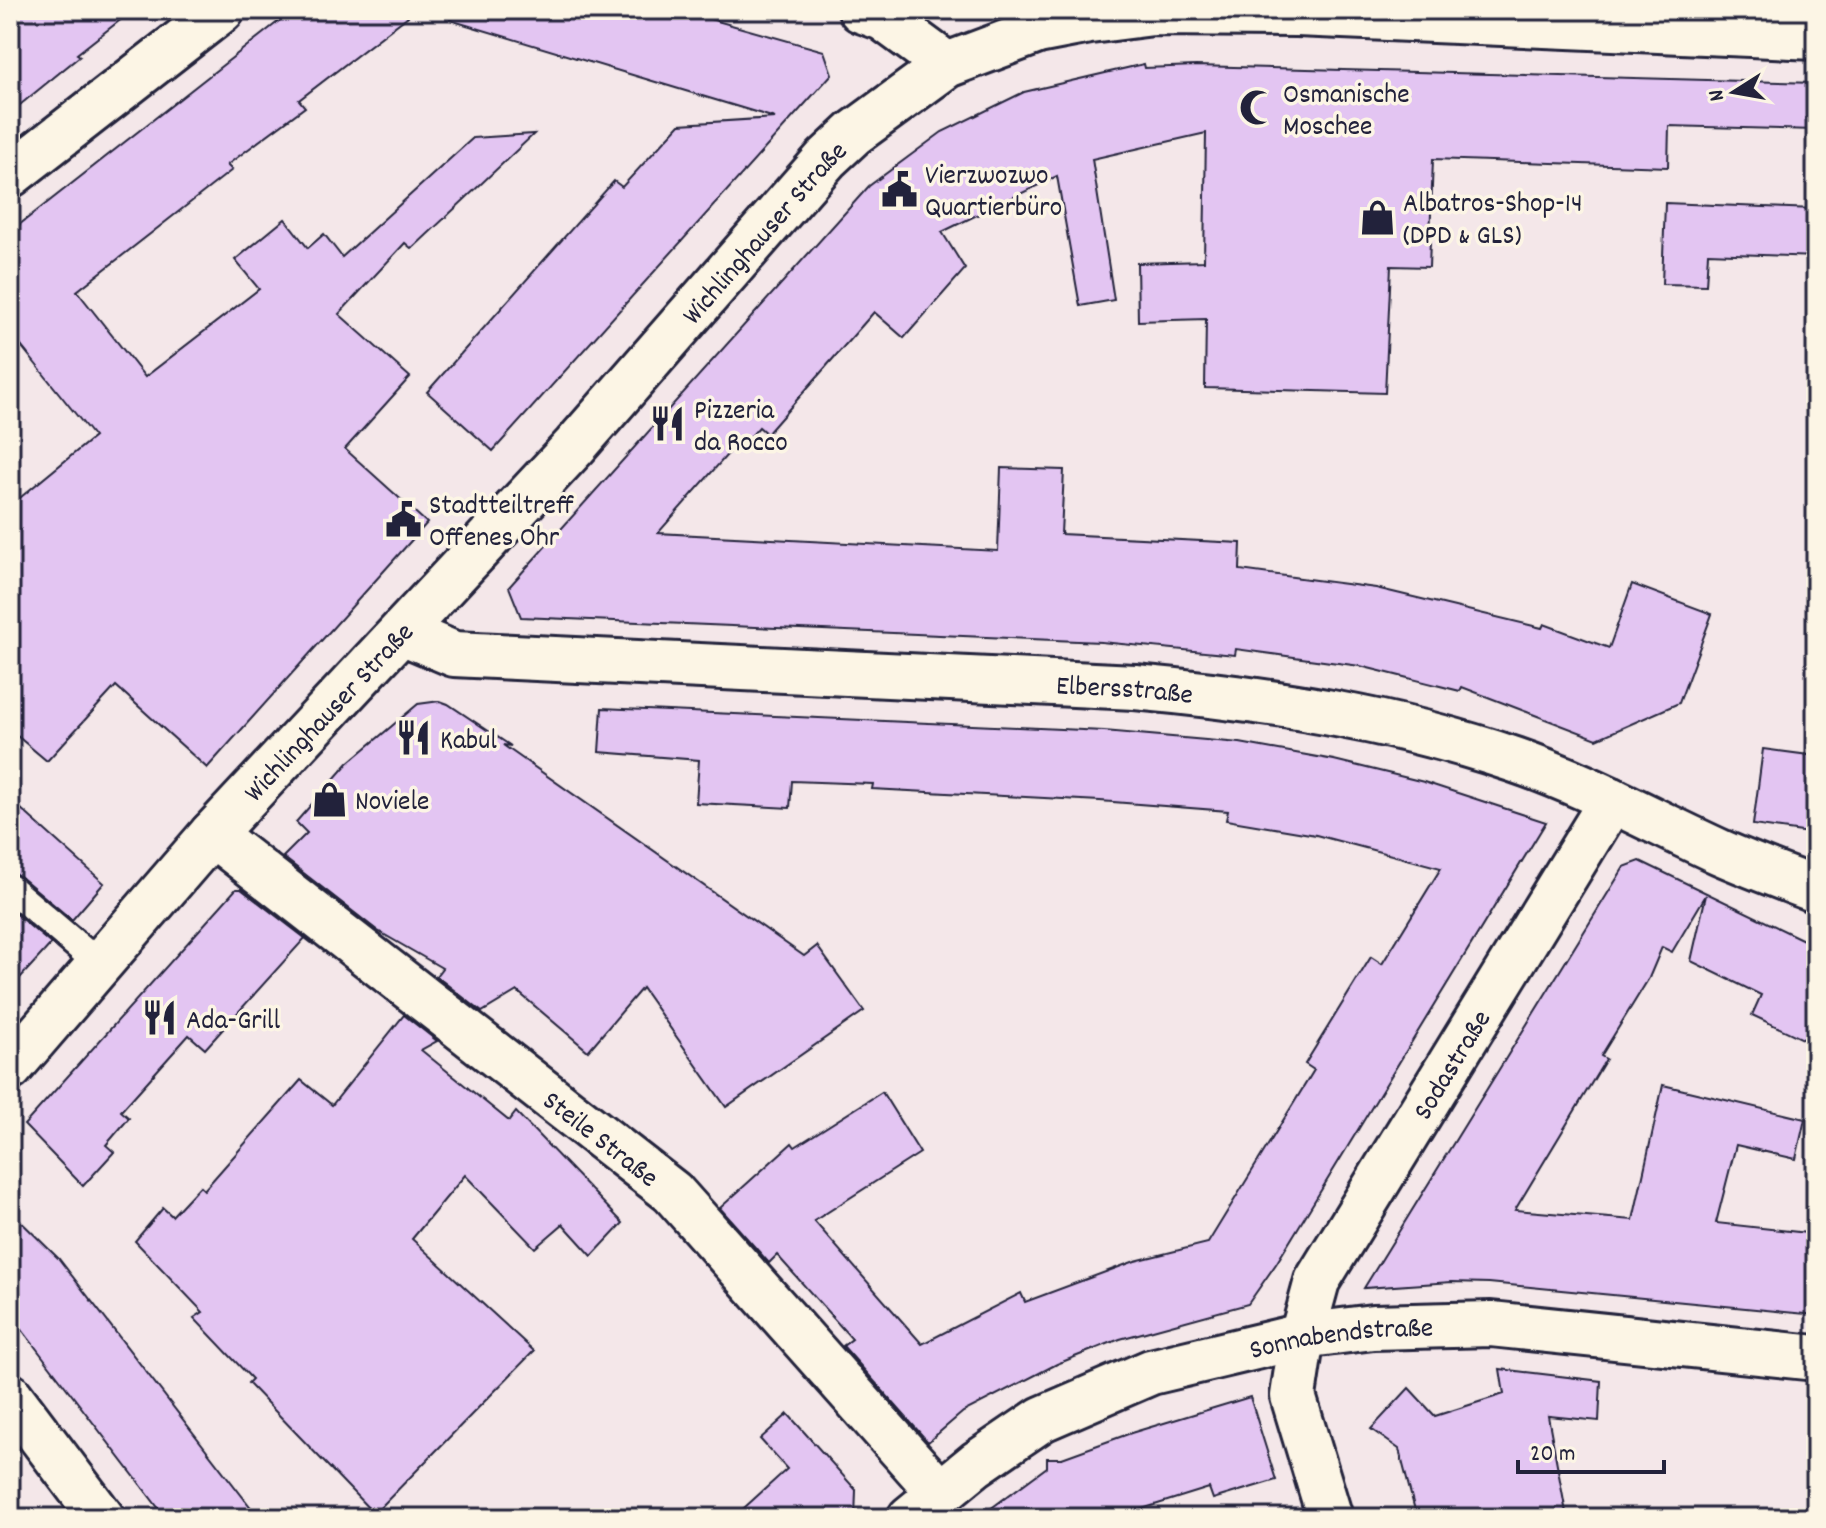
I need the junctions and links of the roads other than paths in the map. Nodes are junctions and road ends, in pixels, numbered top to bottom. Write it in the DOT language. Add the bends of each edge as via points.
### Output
graph roads {
  1 [pos="222,10"];
  2 [pos="861,10"];
  3 [pos="1816,37"];
  4 [pos="947,65"];
  5 [pos="10,175"];
  6 [pos="402,632"];
  7 [pos="1612,800"];
  8 [pos="212,834"];
  9 [pos="10,888"];
  10 [pos="1816,890"];
  11 [pos="99,964"];
  12 [pos="10,1068"];
  13 [pos="1302,1336"];
  14 [pos="1816,1358"];
  15 [pos="10,1396"];
  16 [pos="920,1511"];
  17 [pos="102,1518"];
  18 [pos="1330,1518"];
  1 -- 5 [label="street"];
  2 -- 4 [label="street" via="883,18"];
  3 -- 4 [label="street, Wichlinghauser Straße" via="1297,14 1153,13 1038,31"];
  4 -- 6 [label="street, Wichlinghauser Straße" via="826,159 575,446"];
  6 -- 7 [label="street, Elbersstraße" via="454,654 1231,696 1373,721 1515,760"];
  6 -- 8 [label="street, Wichlinghauser Straße"];
  7 -- 10 [label="street, Elbersstraße"];
  7 -- 13 [label="street, Sodastraße" via="1317,1281"];
  8 -- 11 [label="street, Wichlinghauser Straße"];
  8 -- 16 [label="street, Steile Straße" via="672,1192"];
  9 -- 11 [label="lane"];
  11 -- 12 [label="street, Wichlinghauser Straße"];
  13 -- 14 [label="street, Sonnabendstraße" via="1373,1327 1491,1324"];
  13 -- 16 [label="street, Sonnabendstraße" via="1151,1372 1042,1419"];
  13 -- 18 [label="street, Sodastraße" via="1293,1396"];
  15 -- 17 [label="street"];
}
